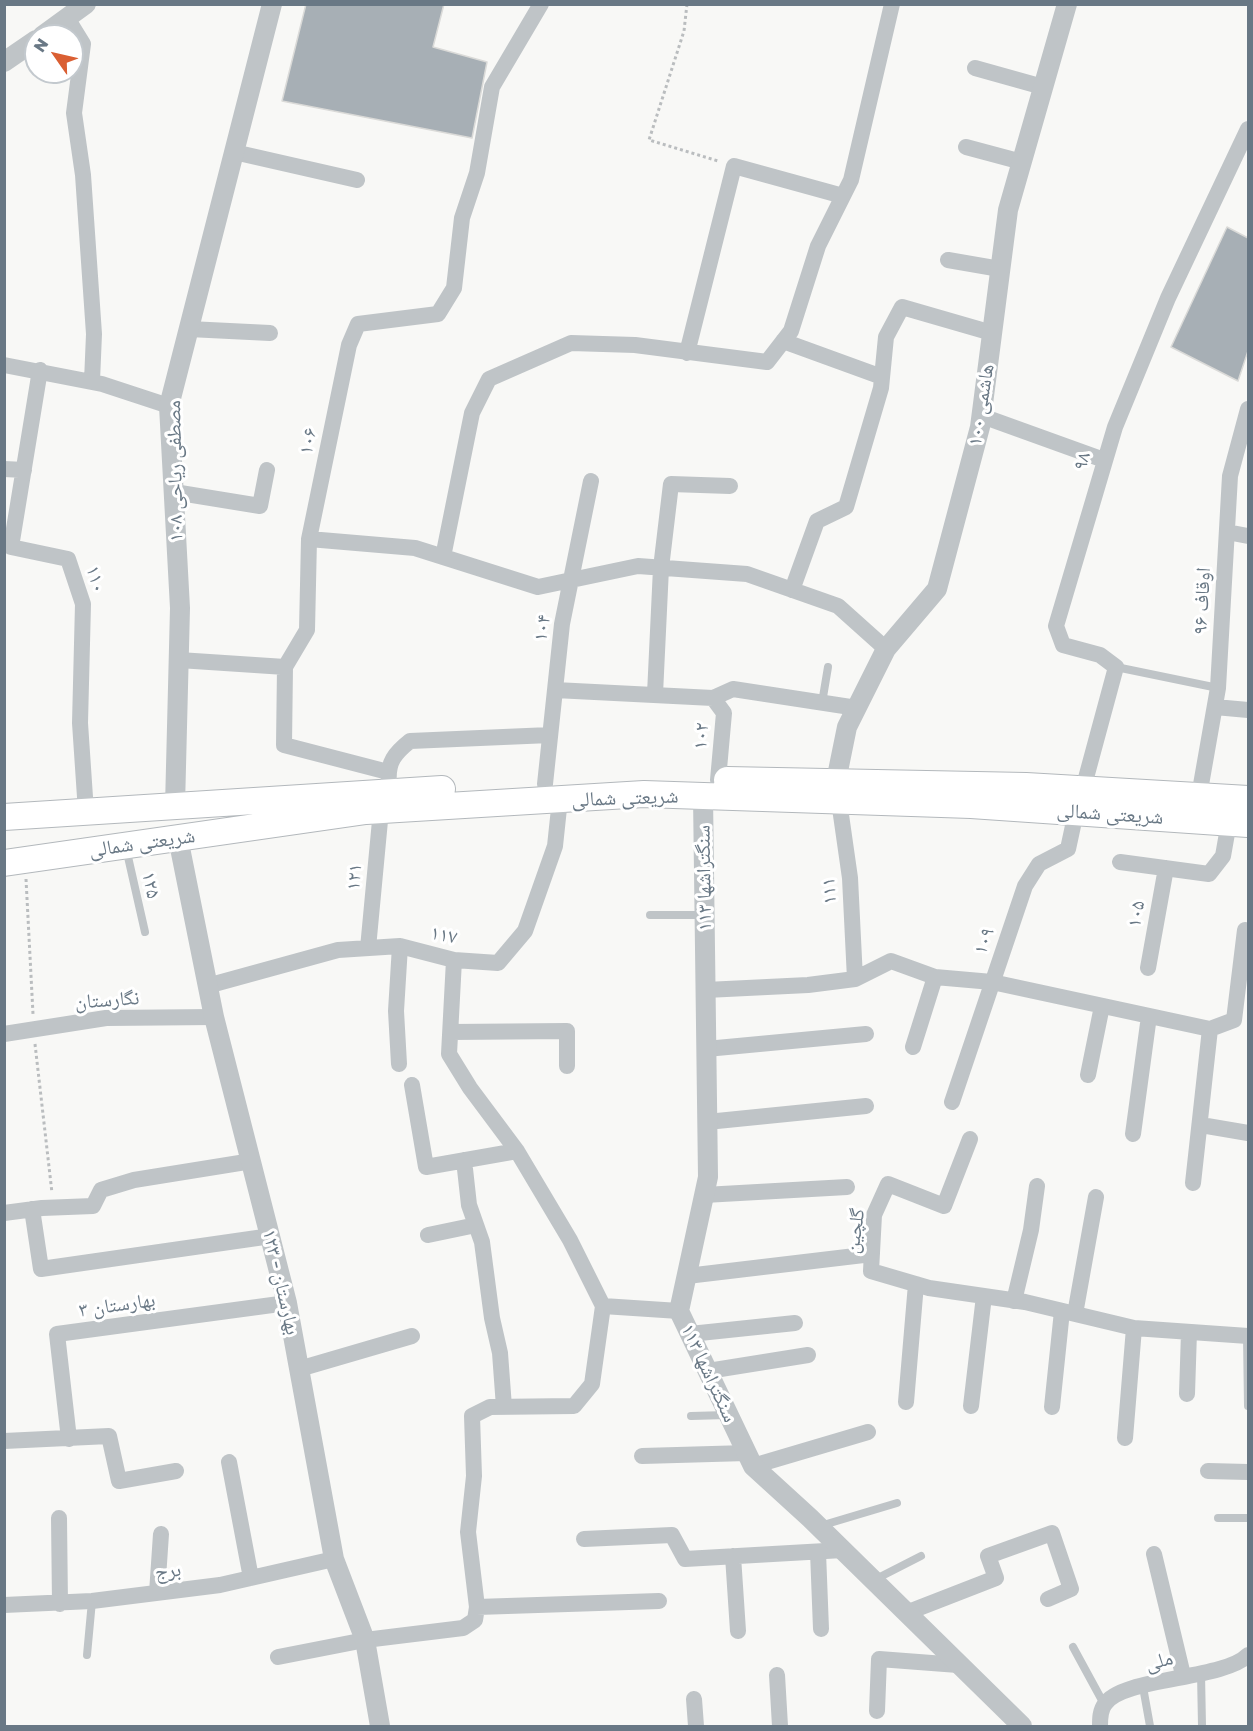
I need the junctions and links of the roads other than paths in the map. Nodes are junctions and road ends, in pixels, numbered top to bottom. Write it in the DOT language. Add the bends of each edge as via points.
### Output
graph roads {
  1 [pos="86,4"];
  2 [pos="272,4"];
  3 [pos="541,4"];
  4 [pos="892,4"];
  5 [pos="1067,4"];
  6 [pos="68,18"];
  7 [pos="59,24"];
  8 [pos="24,48"];
  9 [pos="4,62"];
  10 [pos="975,68"];
  11 [pos="1043,87"];
  12 [pos="1248,129"];
  13 [pos="966,147"];
  14 [pos="234,152"];
  15 [pos="1022,162"];
  16 [pos="357,180"];
  17 [pos="843,196"];
  18 [pos="948,260"];
  19 [pos="1000,269"];
  20 [pos="189,329"];
  21 [pos="270,333"];
  22 [pos="992,333"];
  23 [pos="783,341"];
  24 [pos="687,352"];
  25 [pos="4,365"];
  26 [pos="40,370"];
  27 [pos="882,377"];
  28 [pos="92,381"];
  29 [pos="169,406"];
  30 [pos="1248,409"];
  31 [pos="982,416"];
  32 [pos="1104,460"];
  33 [pos="4,469"];
  34 [pos="24,470"];
  35 [pos="267,470"];
  36 [pos="591,481"];
  37 [pos="730,486"];
  38 [pos="174,492"];
  39 [pos="1227,532"];
  40 [pos="1248,536"];
  41 [pos="309,538"];
  42 [pos="442,557"];
  43 [pos="661,568"];
  44 [pos="572,580"];
  45 [pos="792,590"];
  46 [pos="886,649"];
  47 [pos="179,660"];
  48 [pos="285,667"];
  49 [pos="828,667"];
  50 [pos="1116,667"];
  51 [pos="1218,688"];
  52 [pos="555,690"];
  53 [pos="655,694"];
  54 [pos="713,698"];
  55 [pos="822,703"];
  56 [pos="1215,707"];
  57 [pos="856,708"];
  58 [pos="1248,710"];
  59 [pos="550,735"];
  60 [pos="711,788"];
  61 [pos="386,791"];
  62 [pos="553,791"];
  63 [pos="837,791"];
  64 [pos="1199,796"];
  65 [pos="1248,799"];
  66 [pos="1079,800"];
  67 [pos="175,806"];
  68 [pos="86,812"];
  69 [pos="4,817"];
  70 [pos="1239,823"];
  71 [pos="178,838"];
  72 [pos="126,845"];
  73 [pos="15,861"];
  74 [pos="1120,862"];
  75 [pos="1166,868"];
  76 [pos="650,915"];
  77 [pos="705,915"];
  78 [pos="1245,930"];
  79 [pos="144,932"];
  80 [pos="400,946"];
  81 [pos="368,948"];
  82 [pos="454,960"];
  83 [pos="1148,968"];
  84 [pos="935,977"];
  85 [pos="855,979"];
  86 [pos="992,982"];
  87 [pos="207,986"];
  88 [pos="706,990"];
  89 [pos="1102,1006"];
  90 [pos="1149,1016"];
  91 [pos="213,1017"];
  92 [pos="1210,1029"];
  93 [pos="451,1032"];
  94 [pos="4,1034"];
  95 [pos="866,1034"];
  96 [pos="913,1047"];
  97 [pos="706,1049"];
  98 [pos="399,1064"];
  99 [pos="567,1066"];
  100 [pos="1088,1075"];
  101 [pos="412,1085"];
  102 [pos="952,1102"];
  103 [pos="866,1106"];
  104 [pos="707,1122"];
  105 [pos="1201,1125"];
  106 [pos="1248,1133"];
  107 [pos="1133,1134"];
  108 [pos="970,1139"];
  109 [pos="517,1151"];
  110 [pos="464,1160"];
  111 [pos="252,1161"];
  112 [pos="1193,1183"];
  113 [pos="1037,1186"];
  114 [pos="847,1187"];
  115 [pos="704,1195"];
  116 [pos="1096,1197"];
  117 [pos="32,1209"];
  118 [pos="4,1213"];
  119 [pos="476,1225"];
  120 [pos="428,1235"];
  121 [pos="271,1236"];
  122 [pos="872,1254"];
  123 [pos="687,1276"];
  124 [pos="916,1284"];
  125 [pos="984,1296"];
  126 [pos="1014,1300"];
  127 [pos="287,1303"];
  128 [pos="603,1306"];
  129 [pos="679,1311"];
  130 [pos="1068,1312"];
  131 [pos="795,1323"];
  132 [pos="1134,1328"];
  133 [pos="1189,1332"];
  134 [pos="690,1334"];
  135 [pos="412,1336"];
  136 [pos="1248,1336"];
  137 [pos="808,1355"];
  138 [pos="299,1369"];
  139 [pos="708,1371"];
  140 [pos="1187,1394"];
  141 [pos="906,1402"];
  142 [pos="971,1406"];
  143 [pos="1248,1406"];
  144 [pos="504,1407"];
  145 [pos="1052,1407"];
  146 [pos="729,1415"];
  147 [pos="691,1416"];
  148 [pos="868,1432"];
  149 [pos="1125,1438"];
  150 [pos="69,1439"];
  151 [pos="4,1441"];
  152 [pos="642,1456"];
  153 [pos="750,1460"];
  154 [pos="229,1462"];
  155 [pos="176,1471"];
  156 [pos="1208,1472"];
  157 [pos="1248,1472"];
  158 [pos="897,1503"];
  159 [pos="59,1518"];
  160 [pos="1218,1518"];
  161 [pos="1248,1518"];
  162 [pos="819,1527"];
  163 [pos="161,1534"];
  164 [pos="584,1539"];
  165 [pos="843,1550"];
  166 [pos="818,1552"];
  167 [pos="1154,1554"];
  168 [pos="734,1556"];
  169 [pos="921,1556"];
  170 [pos="334,1559"];
  171 [pos="251,1578"];
  172 [pos="873,1581"];
  173 [pos="157,1593"];
  174 [pos="1048,1599"];
  175 [pos="659,1600"];
  176 [pos="92,1601"];
  177 [pos="60,1604"];
  178 [pos="4,1605"];
  179 [pos="477,1608"];
  180 [pos="906,1613"];
  181 [pos="821,1629"];
  182 [pos="738,1631"];
  183 [pos="365,1640"];
  184 [pos="1072,1647"];
  185 [pos="87,1655"];
  186 [pos="1248,1655"];
  187 [pos="278,1657"];
  188 [pos="958,1665"];
  189 [pos="1201,1672"];
  190 [pos="777,1675"];
  191 [pos="1183,1675"];
  192 [pos="1143,1687"];
  193 [pos="694,1699"];
  194 [pos="1104,1704"];
  195 [pos="877,1711"];
  196 [pos="380,1726"];
  197 [pos="696,1726"];
  198 [pos="780,1726"];
  199 [pos="1022,1726"];
  200 [pos="1100,1726"];
  201 [pos="1150,1726"];
  202 [pos="1202,1726"];
  1 -- 6 [label="street"];
  2 -- 14 [label="street, مصطفی ریاحی ۱۰۸"];
  3 -- 41 [label="street, ۱۰۶" via="492,87 477,174 462,218 454,288 438,314 358,324 349,345"];
  4 -- 17 [label="street" via="851,180"];
  5 -- 11 [label="street, هاشمی ۱۰۰"];
  6 -- 7 [label="street"];
  6 -- 28 [label="street" via="83,45 74,113 83,175 94,334"];
  8 -- 9 [label="street"];
  10 -- 11 [label="street"];
  11 -- 15 [label="street, هاشمی ۱۰۰"];
  12 -- 32 [label="street, ۹۸" via="1168,298"];
  13 -- 15 [label="street"];
  14 -- 16 [label="street"];
  14 -- 20 [label="street, مصطفی ریاحی ۱۰۸"];
  15 -- 19 [label="street, هاشمی ۱۰۰" via="1008,210"];
  17 -- 23 [label="street" via="818,246 791,331"];
  17 -- 24 [label="street" via="734,166"];
  18 -- 19 [label="street"];
  19 -- 22 [label="street, هاشمی ۱۰۰"];
  20 -- 21 [label="street"];
  20 -- 29 [label="street, مصطفی ریاحی ۱۰۸"];
  22 -- 27 [label="street" via="902,307 886,338"];
  22 -- 31 [label="street, هاشمی ۱۰۰"];
  23 -- 24 [label="street" via="767,362"];
  23 -- 27 [label="street"];
  24 -- 42 [label="street" via="571,343 489,379 472,412"];
  25 -- 26 [label="street"];
  26 -- 28 [label="street"];
  26 -- 34 [label="street, ۱۱۰"];
  27 -- 45 [label="street" via="846,507 817,521"];
  28 -- 29 [label="street"];
  29 -- 38 [label="street, مصطفی ریاحی ۱۰۸"];
  30 -- 39 [label="street, اوقاف ۹۶" via="1230,476"];
  31 -- 32 [label="street"];
  31 -- 46 [label="street, هاشمی ۱۰۰" via="938,589"];
  32 -- 50 [label="street, ۹۸" via="1056,626 1063,645 1100,655"];
  33 -- 34 [label="street"];
  34 -- 68 [label="street, ۱۱۰" via="11,547 68,559 83,604 80,723"];
  35 -- 38 [label="street" via="260,506"];
  36 -- 44 [label="street, ۱۰۴"];
  37 -- 43 [label="street" via="671,484"];
  38 -- 47 [label="street, مصطفی ریاحی ۱۰۸"];
  39 -- 40 [label="street"];
  39 -- 51 [label="street, اوقاف ۹۶"];
  41 -- 42 [label="street" via="415,548"];
  41 -- 48 [label="street, ۱۰۶" via="307,630"];
  42 -- 44 [label="street" via="538,587"];
  43 -- 44 [label="street" via="638,567"];
  43 -- 45 [label="street" via="747,574"];
  43 -- 53 [label="street"];
  44 -- 52 [label="street, ۱۰۴" via="562,624"];
  45 -- 46 [label="street" via="838,606"];
  46 -- 57 [label="street, هاشمی ۱۰۰"];
  47 -- 48 [label="street"];
  47 -- 67 [label="street, مصطفی ریاحی ۱۰۸"];
  48 -- 61 [label="street" via="284,745"];
  49 -- 55 [label="lane"];
  50 -- 51 [label="lane"];
  50 -- 66 [label="street"];
  51 -- 56 [label="street, اوقاف ۹۶"];
  52 -- 53 [label="street"];
  52 -- 59 [label="street, ۱۰۴"];
  53 -- 54 [label="street"];
  54 -- 55 [label="street" via="733,689"];
  54 -- 60 [label="street, ۱۰۲" via="724,712"];
  55 -- 57 [label="street"];
  56 -- 58 [label="street"];
  56 -- 64 [label="street, اوقاف ۹۶"];
  57 -- 63 [label="street, هاشمی ۱۰۰" via="847,728"];
  59 -- 61 [label="street" via="410,741 393,754"];
  59 -- 62 [label="street, ۱۰۴"];
  60 -- 62 [label="main road, شریعتی شمالی" via="644,794"];
  60 -- 63 [label="main road, شریعتی شمالی"];
  60 -- 77 [label="street, سنگتراشها ۱۱۳"];
  61 -- 62 [label="main road, شریعتی شمالی"];
  61 -- 67 [label="main road, شریعتی شمالی"];
  61 -- 71 [label="main road, شریعتی شمالی"];
  61 -- 81 [label="street, ۱۲۱"];
  62 -- 82 [label="street, ۱۱۷" via="555,846 525,931 498,963"];
  63 -- 66 [label="main road, شریعتی شمالی"];
  63 -- 85 [label="street, ۱۱۱" via="850,878"];
  64 -- 65 [label="main road, شریعتی شمالی"];
  64 -- 66 [label="main road, شریعتی شمالی"];
  66 -- 70 [label="main road, شریعتی شمالی"];
  66 -- 86 [label="street, ۱۰۹" via="1068,849 1039,864 1025,886"];
  67 -- 68 [label="main road, شریعتی شمالی"];
  68 -- 69 [label="main road, شریعتی شمالی"];
  70 -- 75 [label="street" via="1209,874"];
  71 -- 72 [label="main road, شریعتی شمالی"];
  71 -- 87 [label="street, بهارستان - ۱۲۳"];
  72 -- 73 [label="main road, شریعتی شمالی"];
  72 -- 79 [label="lane, ۱۲۵"];
  74 -- 75 [label="street"];
  75 -- 83 [label="street, ۱۰۵"];
  76 -- 77 [label="lane"];
  77 -- 88 [label="street, سنگتراشها ۱۱۳"];
  78 -- 92 [label="street" via="1234,1020"];
  80 -- 81 [label="street, ۱۱۷"];
  80 -- 82 [label="street, ۱۱۷"];
  80 -- 98 [label="street" via="396,1011"];
  81 -- 87 [label="street, ۱۱۷" via="338,950"];
  82 -- 93 [label="street"];
  84 -- 85 [label="street" via="891,961"];
  84 -- 86 [label="street"];
  84 -- 96 [label="street"];
  85 -- 88 [label="street"];
  86 -- 89 [label="street"];
  86 -- 102 [label="street, ۱۰۹"];
  87 -- 91 [label="street, بهارستان - ۱۲۳"];
  88 -- 97 [label="street, سنگتراشها ۱۱۳"];
  89 -- 90 [label="street"];
  89 -- 100 [label="street"];
  90 -- 92 [label="street"];
  90 -- 107 [label="street"];
  91 -- 94 [label="street, نگارستان" via="106,1018"];
  91 -- 111 [label="street, بهارستان - ۱۲۳"];
  92 -- 105 [label="street"];
  93 -- 99 [label="street" via="567,1030"];
  93 -- 109 [label="street" via="449,1054"];
  95 -- 97 [label="street"];
  97 -- 104 [label="street, سنگتراشها ۱۱۳"];
  101 -- 110 [label="street" via="426,1167"];
  103 -- 104 [label="street"];
  104 -- 115 [label="street, سنگتراشها ۱۱۳" via="708,1177"];
  105 -- 106 [label="street"];
  105 -- 112 [label="street"];
  108 -- 122 [label="street, گلچین" via="944,1206 888,1184 874,1215"];
  109 -- 110 [label="street"];
  109 -- 128 [label="street" via="570,1240"];
  110 -- 119 [label="street" via="469,1205"];
  111 -- 117 [label="street" via="134,1180 101,1190 93,1206"];
  111 -- 121 [label="street, بهارستان - ۱۲۳"];
  113 -- 126 [label="street"];
  114 -- 115 [label="street"];
  115 -- 123 [label="street, سنگتراشها ۱۱۳"];
  116 -- 130 [label="street"];
  117 -- 118 [label="street"];
  117 -- 121 [label="street" via="41,1269"];
  119 -- 120 [label="street"];
  119 -- 144 [label="street" via="501,1353"];
  121 -- 127 [label="street, بهارستان - ۱۲۳"];
  122 -- 123 [label="street"];
  122 -- 124 [label="street, گلچین" via="871,1271"];
  123 -- 129 [label="street, سنگتراشها ۱۱۳"];
  124 -- 125 [label="street, گلچین"];
  124 -- 141 [label="street"];
  125 -- 126 [label="street, گلچین"];
  125 -- 142 [label="street"];
  126 -- 130 [label="street, گلچین"];
  127 -- 138 [label="street, بهارستان - ۱۲۳"];
  127 -- 150 [label="street, بهارستان ۳" via="57,1334"];
  128 -- 129 [label="street"];
  128 -- 144 [label="street" via="592,1384 574,1406"];
  129 -- 134 [label="street, سنگتراشها ۱۱۳"];
  130 -- 132 [label="street, گلچین"];
  130 -- 145 [label="street"];
  131 -- 134 [label="street"];
  132 -- 133 [label="street, گلچین"];
  132 -- 149 [label="street"];
  133 -- 136 [label="street, گلچین"];
  133 -- 140 [label="street"];
  134 -- 139 [label="street, سنگتراشها ۱۱۳"];
  135 -- 138 [label="street"];
  136 -- 143 [label="lane"];
  137 -- 139 [label="street"];
  138 -- 170 [label="street, بهارستان - ۱۲۳"];
  139 -- 146 [label="street, سنگتراشها ۱۱۳"];
  144 -- 179 [label="street" via="490,1407 472,1416 474,1476 468,1532"];
  146 -- 147 [label="lane"];
  146 -- 153 [label="street, سنگتراشها ۱۱۳"];
  148 -- 153 [label="street"];
  150 -- 151 [label="street"];
  150 -- 155 [label="street" via="109,1436 119,1481"];
  152 -- 153 [label="street"];
  153 -- 162 [label="street, سنگتراشها ۱۱۳"];
  154 -- 171 [label="street"];
  156 -- 157 [label="street"];
  158 -- 162 [label="lane"];
  159 -- 177 [label="street"];
  160 -- 161 [label="lane"];
  162 -- 165 [label="street, سنگتراشها ۱۱۳"];
  163 -- 173 [label="street"];
  164 -- 168 [label="street" via="672,1535 685,1559"];
  165 -- 166 [label="street"];
  165 -- 172 [label="street, سنگتراشها ۱۱۳"];
  166 -- 168 [label="street"];
  166 -- 181 [label="street"];
  167 -- 191 [label="street"];
  168 -- 182 [label="street"];
  169 -- 172 [label="lane"];
  170 -- 171 [label="street, برج"];
  170 -- 183 [label="street, بهارستان - ۱۲۳"];
  171 -- 173 [label="street, برج"];
  172 -- 180 [label="street, سنگتراشها ۱۱۳"];
  173 -- 176 [label="street, برج"];
  174 -- 180 [label="street" via="1071,1589 1052,1533 988,1556 996,1578"];
  175 -- 179 [label="street"];
  176 -- 177 [label="street, برج"];
  176 -- 185 [label="lane"];
  177 -- 178 [label="street, برج"];
  179 -- 183 [label="street" via="475,1620 463,1628"];
  180 -- 188 [label="street, سنگتراشها ۱۱۳"];
  183 -- 187 [label="street"];
  183 -- 196 [label="street, بهارستان - ۱۲۳"];
  184 -- 194 [label="lane"];
  186 -- 189 [label="street, ملی" via="1228,1667"];
  188 -- 195 [label="street" via="879,1659"];
  188 -- 199 [label="street, سنگتراشها ۱۱۳"];
  189 -- 191 [label="street, ملی"];
  189 -- 202 [label="lane"];
  190 -- 198 [label="street"];
  191 -- 192 [label="street, ملی"];
  192 -- 194 [label="street, ملی" via="1113,1695"];
  192 -- 201 [label="lane"];
  193 -- 197 [label="street"];
  194 -- 200 [label="street"];
}
